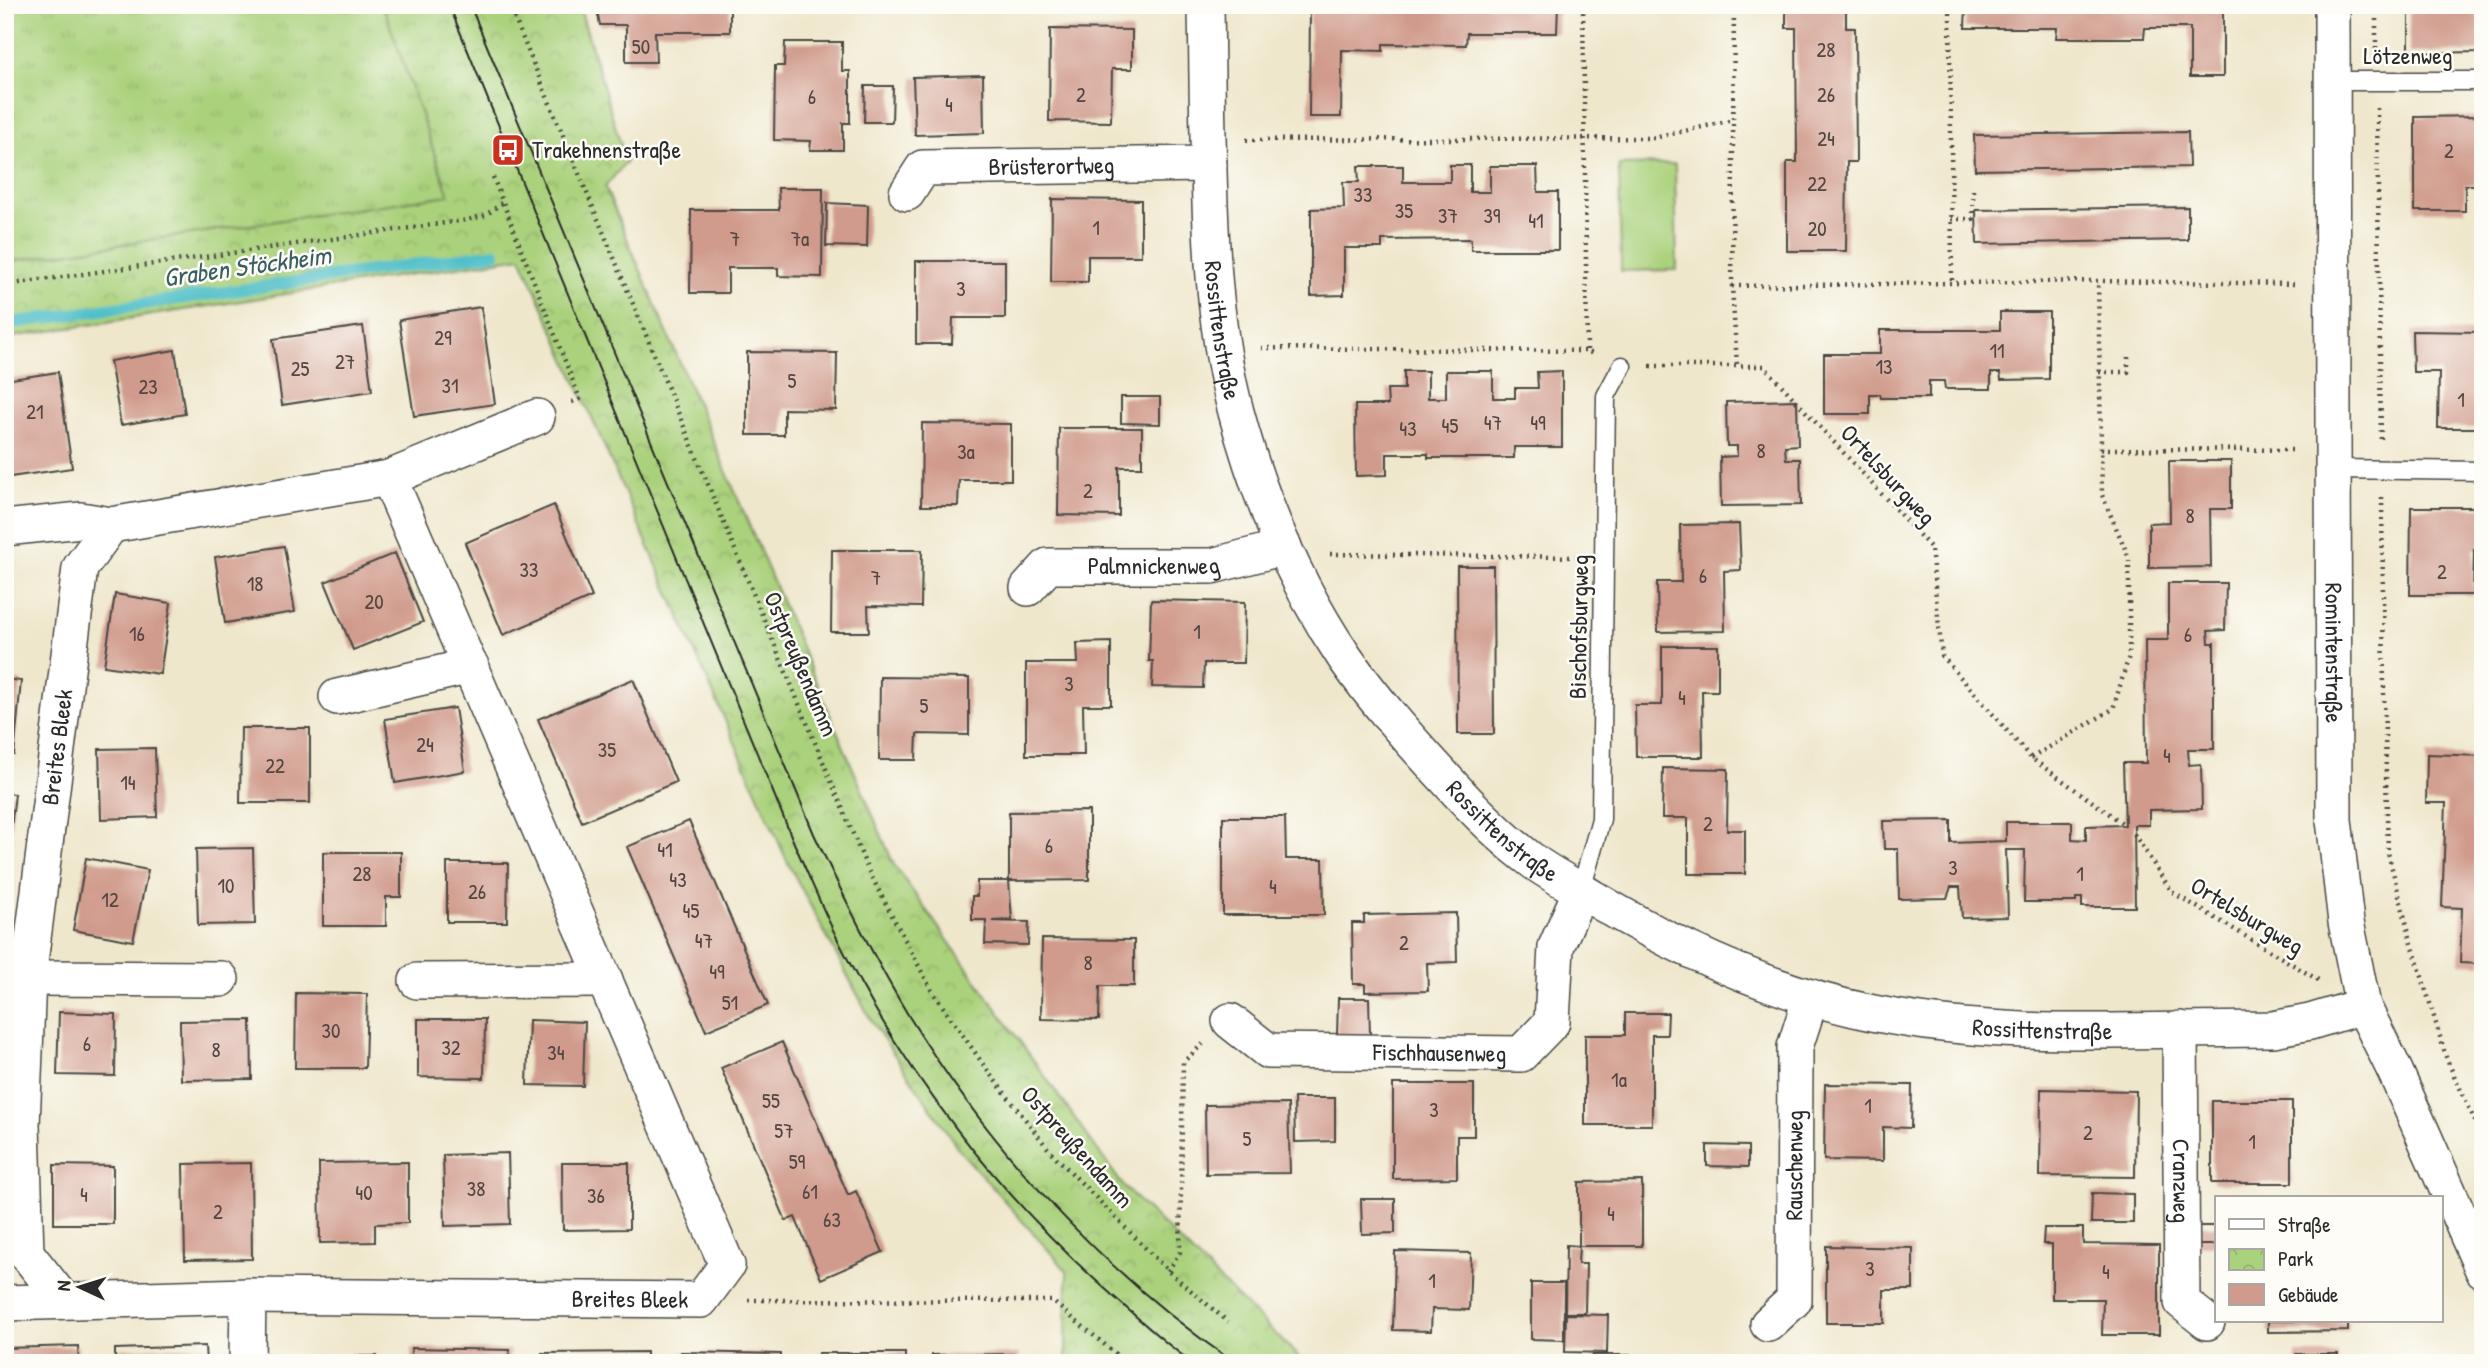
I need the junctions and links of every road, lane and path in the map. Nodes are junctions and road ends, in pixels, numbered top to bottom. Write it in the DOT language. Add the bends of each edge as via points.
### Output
graph roads {
  1 [pos="509,5"];
  2 [pos="1206,5"];
  3 [pos="1583,5"];
  4 [pos="1734,5"];
  5 [pos="1950,5"];
  6 [pos="2333,5"];
  7 [pos="2376,5"];
  8 [pos="2376,80"];
  9 [pos="2333,81"];
  10 [pos="2483,81"];
  11 [pos="1733,120"];
  12 [pos="1583,139"];
  13 [pos="1208,152"];
  14 [pos="493,177"];
  15 [pos="1973,190"];
  16 [pos="907,193"];
  17 [pos="503,202"];
  18 [pos="1951,219"];
  19 [pos="2098,281"];
  20 [pos="1952,282"];
  21 [pos="5,285"];
  22 [pos="2332,285"];
  23 [pos="1732,286"];
  24 [pos="1222,348"];
  25 [pos="1587,351"];
  26 [pos="2128,352"];
  27 [pos="1737,365"];
  28 [pos="1622,366"];
  29 [pos="2099,372"];
  30 [pos="537,417"];
  31 [pos="2101,449"];
  32 [pos="2333,460"];
  33 [pos="2382,471"];
  34 [pos="2483,471"];
  35 [pos="390,478"];
  36 [pos="111,525"];
  37 [pos="5,527"];
  38 [pos="1284,547"];
  39 [pos="1604,558"];
  40 [pos="1028,588"];
  41 [pos="471,666"];
  42 [pos="337,697"];
  43 [pos="2031,758"];
  44 [pos="2125,825"];
  45 [pos="2134,834"];
  46 [pos="1581,890"];
  47 [pos="28,978"];
  48 [pos="221,979"];
  49 [pos="605,980"];
  50 [pos="417,981"];
  51 [pos="1811,997"];
  52 [pos="2363,1006"];
  53 [pos="1230,1021"];
  54 [pos="2180,1029"];
  55 [pos="2483,1138"];
  56 [pos="2483,1270"];
  57 [pos="1168,1271"];
  58 [pos="248,1296"];
  59 [pos="701,1300"];
  60 [pos="64,1301"];
  61 [pos="5,1303"];
  62 [pos="1228,1322"];
  63 [pos="2207,1322"];
  64 [pos="1768,1324"];
  65 [pos="247,1363"];
  66 [pos="1128,1363"];
  1 -- 57 [label="path, Ostpreußendamm" via="868,870 932,991 990,1074 1050,1151"];
  2 -- 13 [label="street, Rossittenstraße"];
  3 -- 12 [label="path"];
  4 -- 11 [label="path"];
  5 -- 18 [label="path"];
  6 -- 9 [label="street, Romintenstraße"];
  7 -- 8 [label="path"];
  8 -- 9 [label="lane, Lötzenweg"];
  8 -- 10 [label="lane, Lötzenweg"];
  8 -- 33 [label="path"];
  9 -- 22 [label="street, Romintenstraße"];
  11 -- 12 [label="path" via="1654,138"];
  11 -- 23 [label="path"];
  12 -- 13 [label="path"];
  12 -- 25 [label="path"];
  13 -- 16 [label="street, Brüsterortweg" via="923,168"];
  13 -- 24 [label="street, Rossittenstraße" via="1213,276"];
  14 -- 17 [label="path"];
  15 -- 18 [label="path" via="1973,219"];
  17 -- 21 [label="path" via="486,215 467,220"];
  17 -- 30 [label="path" via="580,399"];
  18 -- 20 [label="path"];
  19 -- 20 [label="path"];
  19 -- 22 [label="path"];
  19 -- 29 [label="path"];
  20 -- 23 [label="path"];
  22 -- 32 [label="street, Romintenstraße"];
  23 -- 27 [label="path"];
  24 -- 25 [label="path"];
  24 -- 38 [label="street, Rossittenstraße" via="1236,412"];
  25 -- 28 [label="path"];
  26 -- 29 [label="path" via="2128,372"];
  27 -- 28 [label="path, Ortelsburgweg"];
  27 -- 43 [label="path, Ortelsburgweg" via="1764,366 1931,548 1942,656"];
  28 -- 39 [label="lane, Bischofsburgweg" via="1606,396"];
  29 -- 31 [label="path"];
  30 -- 35 [label="street"];
  31 -- 32 [label="path"];
  31 -- 43 [label="path" via="2102,495 2129,558 2129,656 2113,709"];
  32 -- 33 [label="lane"];
  32 -- 52 [label="street, Romintenstraße" via="2334,820 2346,922"];
  33 -- 34 [label="lane"];
  33 -- 55 [label="path" via="2388,853 2447,1060"];
  35 -- 36 [label="street"];
  35 -- 41 [label="street, Breites Bleek"];
  36 -- 37 [label="street" via="81,520"];
  36 -- 47 [label="street, Breites Bleek" via="80,568"];
  38 -- 39 [label="path" via="1332,554"];
  38 -- 40 [label="street, Palmnickenweg" via="1212,566 1048,566"];
  38 -- 46 [label="street, Rossittenstraße" via="1344,656 1381,706 1502,836 1535,863"];
  39 -- 46 [label="lane, Bischofsburgweg" via="1601,819"];
  41 -- 42 [label="street"];
  41 -- 49 [label="street, Breites Bleek"];
  43 -- 44 [label="path, Ortelsburgweg"];
  45 -- 52 [label="path, Ortelsburgweg" via="2172,892"];
  46 -- 51 [label="street, Rossittenstraße" via="1704,959"];
  46 -- 53 [label="street, Fischhausenweg" via="1556,947 1552,1022 1521,1054 1268,1051"];
  47 -- 48 [label="street"];
  47 -- 60 [label="street, Breites Bleek" via="22,1125 26,1253"];
  49 -- 50 [label="street"];
  49 -- 59 [label="street, Breites Bleek" via="727,1265"];
  51 -- 54 [label="street, Rossittenstraße" via="1945,1026"];
  51 -- 64 [label="street, Rauschenweg" via="1795,1047 1794,1300"];
  52 -- 54 [label="street, Rossittenstraße" via="2273,1029"];
  52 -- 56 [label="street, Romintenstraße"];
  53 -- 57 [label="path" via="1183,1062 1180,1252"];
  54 -- 63 [label="street, Cranzweg" via="2182,1302"];
  57 -- 62 [label="path, Ostpreußendamm"];
  58 -- 59 [label="street, Breites Bleek"];
  58 -- 60 [label="street, Breites Bleek"];
  58 -- 65 [label="street"];
  59 -- 66 [label="path" via="1052,1301"];
  60 -- 61 [label="street, Breites Bleek"];
}
